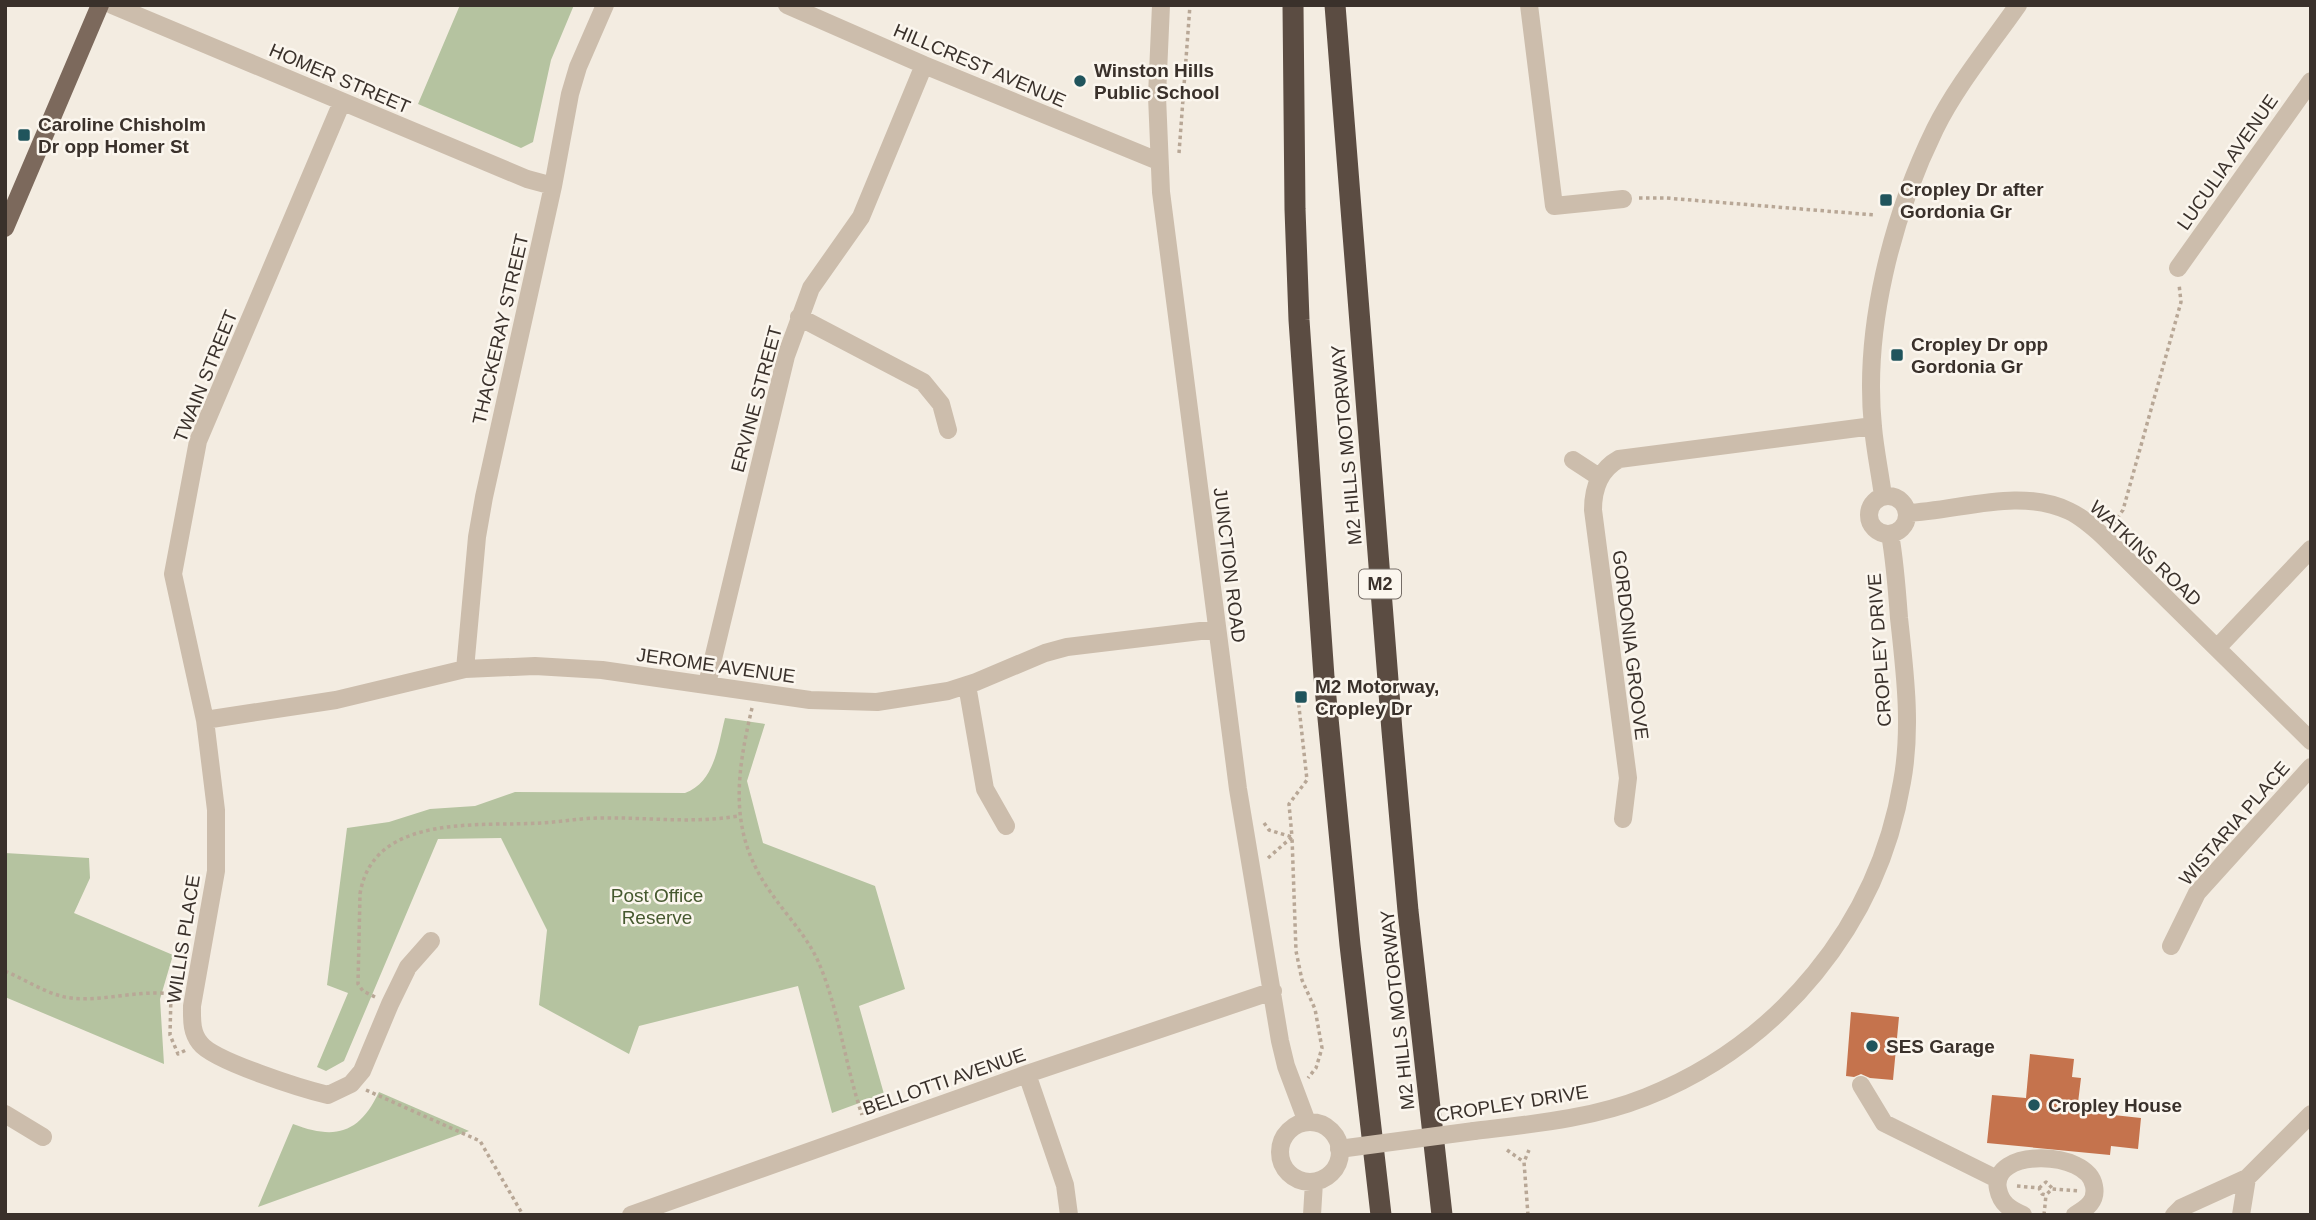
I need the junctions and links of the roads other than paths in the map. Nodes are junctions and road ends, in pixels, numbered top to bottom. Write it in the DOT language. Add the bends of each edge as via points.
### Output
graph roads {
  1 [pos="100,5"];
  2 [pos="112,5"];
  3 [pos="605,5"];
  4 [pos="787,5"];
  5 [pos="1161,5"];
  6 [pos="1293,5"];
  7 [pos="1335,5"];
  8 [pos="1529,5"];
  9 [pos="2018,5"];
  10 [pos="924,65"];
  11 [pos="2311,80"];
  12 [pos="342,102"];
  13 [pos="1158,161"];
  14 [pos="553,186"];
  15 [pos="1622,199"];
  16 [pos="5,228"];
  17 [pos="2178,268"];
  18 [pos="799,317"];
  19 [pos="1873,426"];
  20 [pos="948,430"];
  21 [pos="1573,460"];
  22 [pos="1599,477"];
  23 [pos="1883,496"];
  24 [pos="1908,513"];
  25 [pos="1890,534"];
  26 [pos="2311,549"];
  27 [pos="1217,629"];
  28 [pos="2217,649"];
  29 [pos="465,669"];
  30 [pos="708,684"];
  31 [pos="967,685"];
  32 [pos="205,720"];
  33 [pos="2311,741"];
  34 [pos="2311,767"];
  35 [pos="1623,819"];
  36 [pos="1006,826"];
  37 [pos="431,941"];
  38 [pos="2171,946"];
  39 [pos="1273,991"];
  40 [pos="1027,1074"];
  41 [pos="1861,1085"];
  42 [pos="5,1114"];
  43 [pos="2311,1114"];
  44 [pos="1307,1122"];
  45 [pos="43,1138"];
  46 [pos="1339,1149"];
  47 [pos="2247,1178"];
  48 [pos="1314,1182"];
  49 [pos="1997,1182"];
  50 [pos="2015,1213"];
  51 [pos="631,1215"];
  52 [pos="1069,1215"];
  53 [pos="1312,1215"];
  54 [pos="1381,1215"];
  55 [pos="1441,1215"];
  56 [pos="2075,1215"];
  57 [pos="2174,1215"];
  58 [pos="2241,1215"];
  1 -- 16 [label="main road"];
  2 -- 12 [label="street, HOMER STREET"];
  3 -- 14 [label="street, THACKERAY STREET" via="570,94"];
  4 -- 10 [label="street, HILLCREST AVENUE"];
  5 -- 13 [label="street, JUNCTION ROAD"];
  6 -- 54 [label="highway, M2 HILLS MOTORWAY" via="1299,320 1323,663"];
  7 -- 55 [label="highway, M2 HILLS MOTORWAY / M2" via="1392,731"];
  8 -- 15 [label="street" via="1554,206"];
  9 -- 19 [label="street" via="1936,127 1899,217 1879,306"];
  10 -- 13 [label="street, HILLCREST AVENUE"];
  10 -- 18 [label="street, ERVINE STREET" via="861,217 818,277"];
  11 -- 17 [label="street, LUCULIA AVENUE"];
  12 -- 14 [label="street, HOMER STREET"];
  12 -- 32 [label="street, TWAIN STREET" via="198,441 173,573"];
  13 -- 27 [label="street, JUNCTION ROAD"];
  14 -- 29 [label="street, THACKERAY STREET" via="484,497"];
  18 -- 20 [label="street" via="923,382 941,404"];
  18 -- 30 [label="street, ERVINE STREET"];
  19 -- 22 [label="street" via="1619,459"];
  19 -- 23 [label="street"];
  21 -- 22 [label="street"];
  22 -- 35 [label="street, GORDONIA GROOVE" via="1592,510 1628,778"];
  23 -- 24 [label="street" via="1902,500"];
  23 -- 25 [label="street" via="1873,503 1869,515 1878,531"];
  24 -- 25 [label="street" via="1901,529"];
  24 -- 28 [label="street, WATKINS ROAD" via="2038,501 2071,512 2104,537"];
  25 -- 46 [label="street, CROPLEY DRIVE, bridge" via="1907,704 1903,781 1885,850 1856,915 1816,974 1772,1020 1714,1064 1627,1104 1566,1119"];
  26 -- 28 [label="street"];
  27 -- 31 [label="street, JEROME AVENUE" via="1067,647"];
  27 -- 39 [label="street, JUNCTION ROAD" via="1249,862"];
  28 -- 33 [label="street, WATKINS ROAD"];
  29 -- 30 [label="street, JEROME AVENUE" via="573,667"];
  29 -- 32 [label="street, JEROME AVENUE" via="337,700"];
  30 -- 31 [label="street, JEROME AVENUE" via="810,700 857,702 918,697"];
  31 -- 36 [label="street" via="985,789"];
  32 -- 37 [label="street, WILLIS PLACE" via="216,810 216,871 192,1006 191,1024 200,1043 212,1053 289,1085 328,1095 351,1084 362,1071 408,967"];
  34 -- 38 [label="street, WISTARIA PLACE" via="2197,893"];
  39 -- 40 [label="street, BELLOTTI AVENUE"];
  39 -- 44 [label="street, JUNCTION ROAD" via="1280,1041"];
  40 -- 51 [label="street, BELLOTTI AVENUE"];
  40 -- 52 [label="street" via="1065,1185"];
  41 -- 49 [label="street" via="1884,1123"];
  42 -- 45 [label="street"];
  43 -- 47 [label="street"];
  44 -- 46 [label="street" via="1331,1132"];
  44 -- 48 [label="street" via="1284,1137 1280,1156 1288,1173"];
  46 -- 48 [label="street" via="1331,1174"];
  47 -- 57 [label="street"];
  47 -- 58 [label="street"];
  48 -- 53 [label="street"];
  49 -- 50 [label="street" via="2000,1197"];
  49 -- 56 [label="street" via="2002,1170 2023,1160 2071,1163 2084,1169 2095,1192 2091,1205"];
}
